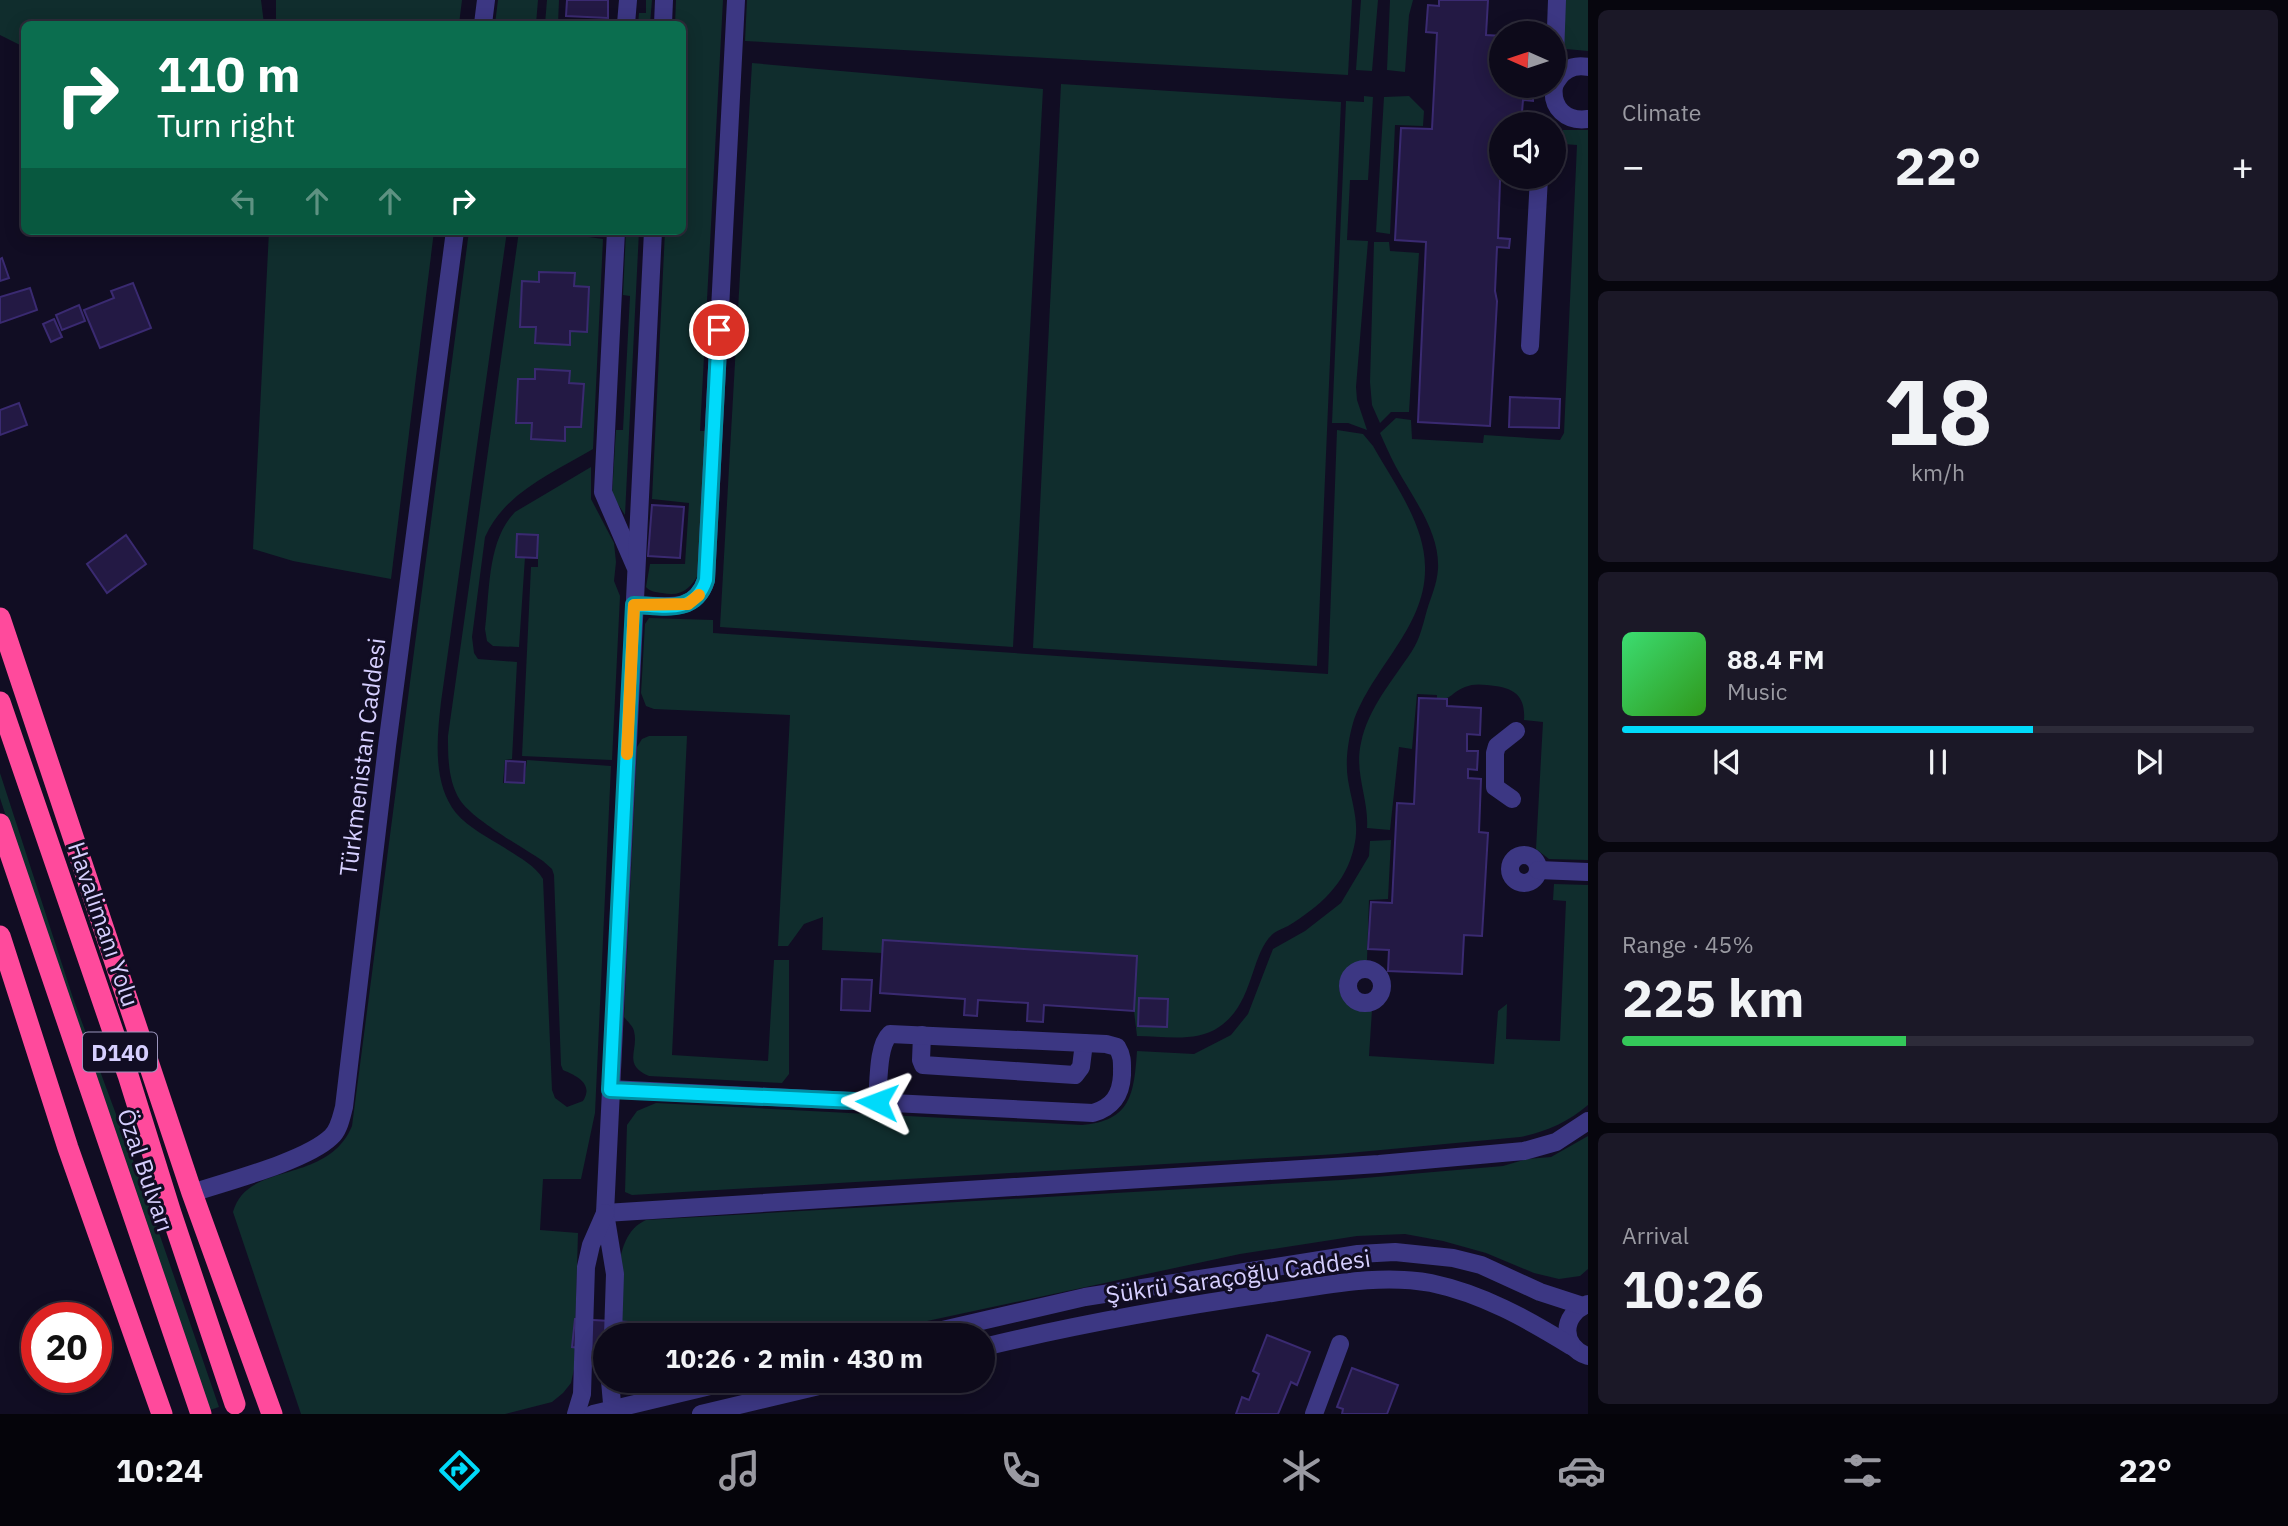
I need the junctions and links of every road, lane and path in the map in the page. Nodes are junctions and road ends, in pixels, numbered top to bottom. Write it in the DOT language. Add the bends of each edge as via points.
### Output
graph roads {
  1 [pos="486,0"];
  2 [pos="628,0"];
  3 [pos="664,0"];
  4 [pos="736,0"];
  5 [pos="1557,0"];
  6 [pos="483,21"];
  7 [pos="626,21"];
  8 [pos="663,21"];
  9 [pos="1556,21"];
  10 [pos="1588,67"];
  11 [pos="1566,70"];
  12 [pos="1556,98"];
  13 [pos="1588,119"];
  14 [pos="1538,189"];
  15 [pos="454,235"];
  16 [pos="616,235"];
  17 [pos="653,235"];
  18 [pos="1530,346"];
  19 [pos="636,569"];
  20 [pos="634,605"];
  21 [pos="0,618"];
  22 [pos="0,702"];
  23 [pos="1517,731"];
  24 [pos="1512,799"];
  25 [pos="0,824"];
  26 [pos="1538,870"];
  27 [pos="1588,872"];
  28 [pos="0,936"];
  29 [pos="922,1035"];
  30 [pos="1084,1043"];
  31 [pos="610,1090"];
  32 [pos="877,1102"];
  33 [pos="1588,1121"];
  34 [pos="192,1193"];
  35 [pos="605,1213"];
  36 [pos="1586,1305"];
  37 [pos="613,1323"];
  38 [pos="973,1323"];
  39 [pos="1340,1344"];
  40 [pos="995,1345"];
  41 [pos="1572,1346"];
  42 [pos="1588,1356"];
  43 [pos="263,1387"];
  44 [pos="611,1393"];
  45 [pos="685,1393"];
  46 [pos="790,1393"];
  47 [pos="235,1404"];
  48 [pos="612,1412"];
  49 [pos="201,1413"];
  50 [pos="162,1414"];
  51 [pos="257,1414"];
  52 [pos="272,1414"];
  53 [pos="576,1414"];
  54 [pos="593,1414"];
  55 [pos="701,1414"];
  56 [pos="1314,1414"];
  1 -- 6 [label="street"];
  2 -- 7 [label="street"];
  3 -- 8 [label="street"];
  4 -- 20 [label="street" via="706,580 697,598 688,604"];
  5 -- 9 [label="street"];
  10 -- 11 [label="street"];
  12 -- 13 [label="street" via="1564,115"];
  14 -- 18 [label="street"];
  15 -- 34 [label="street, Türkmenistan Caddesi" via="340,1122 332,1136 299,1157"];
  16 -- 19 [label="street" via="603,492"];
  17 -- 19 [label="street"];
  19 -- 20 [label="street"];
  20 -- 31 [label="street"];
  21 -- 34 [label="highway"];
  22 -- 47 [label="highway, Havalimanı Yolu / D140"];
  23 -- 24 [label="street" via="1497,746 1495,753 1495,787"];
  25 -- 49 [label="highway, Özal Bulvarı / D140"];
  26 -- 27 [label="street"];
  28 -- 50 [label="highway" via="68,1148"];
  29 -- 30 [label="street"];
  29 -- 30 [label="street" via="923,1065 1075,1075 1081,1067"];
  29 -- 32 [label="street" via="890,1034 885,1039"];
  30 -- 32 [label="street" via="1117,1047 1123,1056 1121,1087 1101,1111"];
  31 -- 32 [label="street"];
  31 -- 35 [label="street"];
  33 -- 35 [label="street" via="1556,1142 1524,1151"];
  34 -- 43 [label="highway"];
  35 -- 37 [label="street" via="615,1275"];
  35 -- 53 [label="street" via="586,1267 582,1394"];
  36 -- 38 [label="street" via="1541,1292 1481,1265 1387,1252 1085,1297"];
  36 -- 41 [label="street" via="1568,1321"];
  39 -- 56 [label="street"];
  40 -- 41 [label="street, Şükrü Saraçoğlu Caddesi" via="1184,1306 1392,1279 1429,1283 1483,1298"];
  41 -- 42 [label="street, Şükrü Saraçoğlu Caddesi"];
  43 -- 51 [label="highway"];
  43 -- 52 [label="highway"];
  44 -- 48 [label="street"];
  45 -- 48 [label="street"];
  46 -- 55 [label="street"];
  48 -- 54 [label="street"];
}
